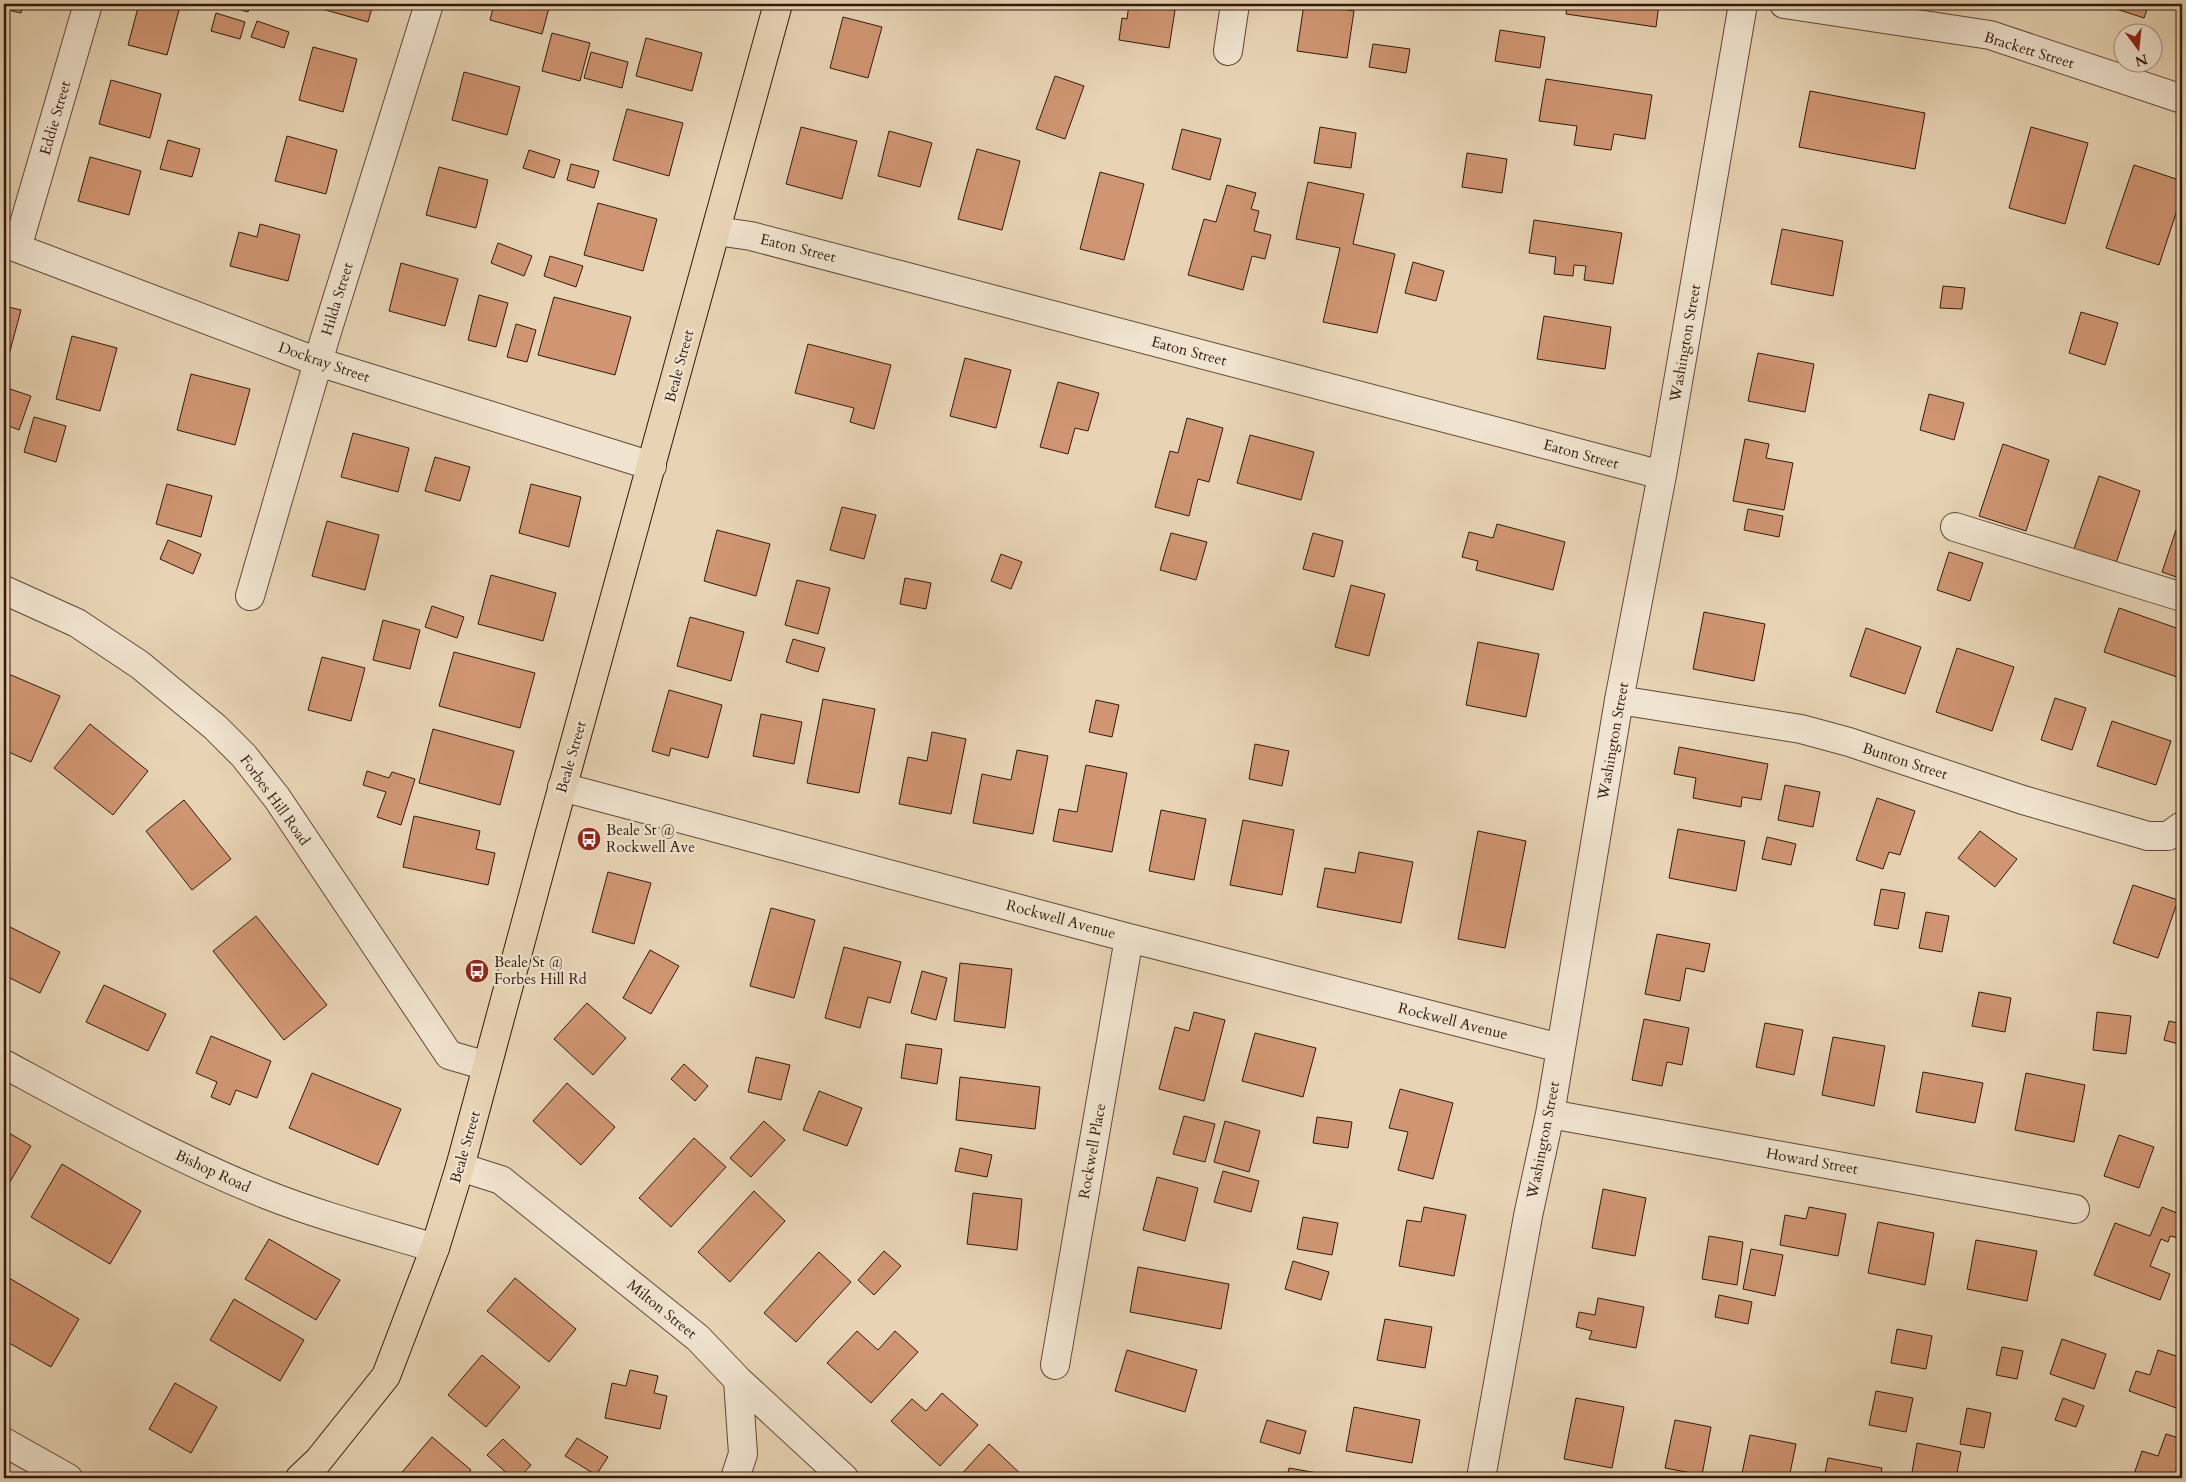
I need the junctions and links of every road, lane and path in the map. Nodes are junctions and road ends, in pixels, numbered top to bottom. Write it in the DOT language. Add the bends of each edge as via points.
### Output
graph roads {
  1 [pos="88,4"];
  2 [pos="429,4"];
  3 [pos="778,4"];
  4 [pos="1235,4"];
  5 [pos="1744,4"];
  6 [pos="1784,4"];
  7 [pos="1228,52"];
  8 [pos="2182,99"];
  9 [pos="22,232"];
  10 [pos="716,232"];
  11 [pos="318,362"];
  12 [pos="652,466"];
  13 [pos="1662,475"];
  14 [pos="1954,527"];
  15 [pos="4,590"];
  16 [pos="250,596"];
  17 [pos="2182,597"];
  18 [pos="1620,700"];
  19 [pos="562,787"];
  20 [pos="2182,826"];
  21 [pos="1129,938"];
  22 [pos="1560,1048"];
  23 [pos="4,1064"];
  24 [pos="487,1066"];
  25 [pos="1550,1114"];
  26 [pos="460,1167"];
  27 [pos="2075,1209"];
  28 [pos="435,1248"];
  29 [pos="1055,1365"];
  30 [pos="738,1380"];
  31 [pos="4,1442"];
  32 [pos="68,1478"];
  33 [pos="300,1478"];
  34 [pos="735,1478"];
  35 [pos="844,1478"];
  36 [pos="1481,1478"];
  1 -- 9 [label="street, Eddie Street"];
  2 -- 11 [label="street, Hilda Street"];
  3 -- 10 [label="main road, Beale Street"];
  4 -- 7 [label="street"];
  5 -- 13 [label="street, Washington Street"];
  6 -- 8 [label="street, Brackett Street" via="1990,35"];
  9 -- 11 [label="street, Dockray Street" via="17,248"];
  10 -- 12 [label="main road, Beale Street"];
  10 -- 13 [label="street, Eaton Street" via="779,243"];
  11 -- 12 [label="street, Dockray Street"];
  11 -- 16 [label="street, Hilda Street"];
  12 -- 19 [label="main road, Beale Street"];
  13 -- 18 [label="street, Washington Street"];
  14 -- 17 [label="street"];
  15 -- 24 [label="street, Forbes Hill Road" via="77,624 140,665 208,721 244,756 277,798 449,1055"];
  18 -- 20 [label="street, Bunton Street" via="1801,729 2148,836 2168,836"];
  18 -- 22 [label="street, Washington Street"];
  19 -- 21 [label="street, Rockwell Avenue"];
  19 -- 24 [label="main road, Beale Street"];
  21 -- 22 [label="street, Rockwell Avenue"];
  21 -- 29 [label="street, Rockwell Place"];
  22 -- 25 [label="street, Washington Street"];
  23 -- 28 [label="street, Bishop Road" via="202,1167 266,1195 350,1224"];
  24 -- 26 [label="main road, Beale Street"];
  25 -- 27 [label="street, Howard Street"];
  25 -- 36 [label="street, Washington Street" via="1528,1216"];
  26 -- 28 [label="main road, Beale Street"];
  26 -- 30 [label="street, Milton Street" via="501,1180 698,1338"];
  28 -- 33 [label="main road, Beale Street" via="386,1376 318,1461"];
  30 -- 34 [label="street" via="743,1454"];
  30 -- 35 [label="street, Milton Street"];
  31 -- 32 [label="street"];
}
